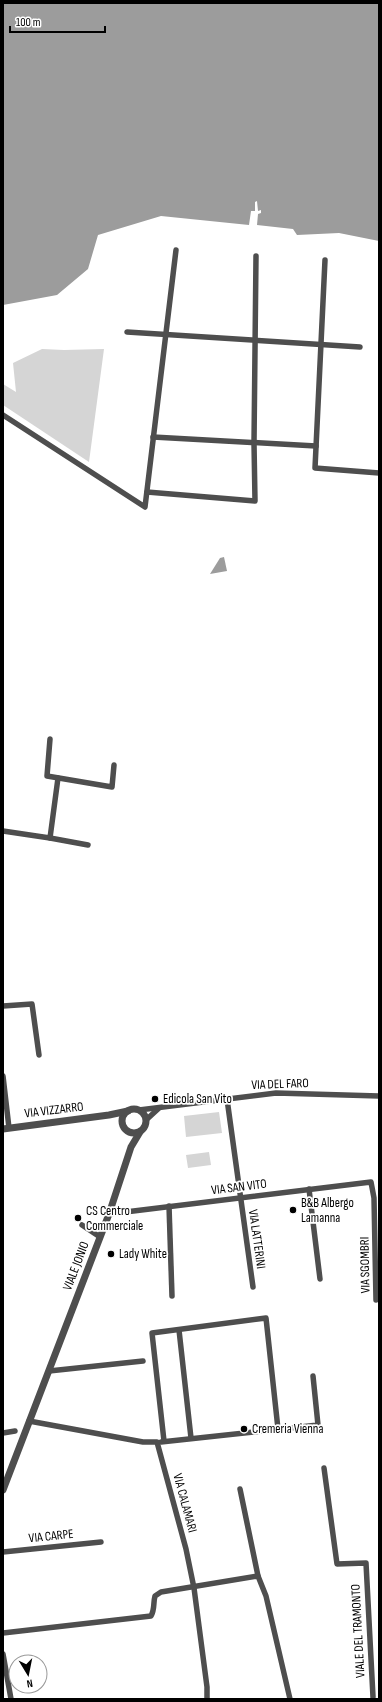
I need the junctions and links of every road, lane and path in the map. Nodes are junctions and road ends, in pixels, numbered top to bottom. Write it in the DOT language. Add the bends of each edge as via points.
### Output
graph roads {
  1 [pos="176,250"];
  2 [pos="256,256"];
  3 [pos="325,260"];
  4 [pos="127,332"];
  5 [pos="165,335"];
  6 [pos="254,342"];
  7 [pos="321,345"];
  8 [pos="360,348"];
  9 [pos="3,415"];
  10 [pos="153,437"];
  11 [pos="254,443"];
  12 [pos="316,446"];
  13 [pos="379,472"];
  14 [pos="147,492"];
  15 [pos="50,739"];
  16 [pos="114,765"];
  17 [pos="58,778"];
  18 [pos="3,831"];
  19 [pos="50,838"];
  20 [pos="88,845"];
  21 [pos="3,1006"];
  22 [pos="39,1055"];
  23 [pos="3,1076"];
  24 [pos="379,1096"];
  25 [pos="226,1099"];
  26 [pos="158,1108"];
  27 [pos="139,1110"];
  28 [pos="128,1111"];
  29 [pos="109,1116"];
  30 [pos="146,1120"];
  31 [pos="122,1121"];
  32 [pos="6,1129"];
  33 [pos="128,1132"];
  34 [pos="140,1132"];
  35 [pos="131,1147"];
  36 [pos="371,1182"];
  37 [pos="309,1189"];
  38 [pos="240,1198"];
  39 [pos="377,1198"];
  40 [pos="169,1206"];
  41 [pos="109,1214"];
  42 [pos="82,1225"];
  43 [pos="100,1237"];
  44 [pos="320,1279"];
  45 [pos="253,1287"];
  46 [pos="172,1296"];
  47 [pos="376,1300"];
  48 [pos="179,1330"];
  49 [pos="143,1361"];
  50 [pos="49,1371"];
  51 [pos="313,1376"];
  52 [pos="29,1421"];
  53 [pos="278,1429"];
  54 [pos="15,1431"];
  55 [pos="3,1433"];
  56 [pos="190,1438"];
  57 [pos="157,1442"];
  58 [pos="164,1442"];
  59 [pos="324,1468"];
  60 [pos="240,1489"];
  61 [pos="3,1490"];
  62 [pos="101,1542"];
  63 [pos="3,1552"];
  64 [pos="258,1576"];
  65 [pos="194,1588"];
  66 [pos="3,1633"];
  67 [pos="3,1654"];
  68 [pos="379,1693"];
  69 [pos="372,1698"];
  70 [pos="10,1699"];
  71 [pos="207,1699"];
  72 [pos="290,1699"];
  1 -- 5 [label="street"];
  2 -- 6 [label="street"];
  3 -- 7 [label="street"];
  4 -- 5 [label="street"];
  5 -- 6 [label="street"];
  5 -- 10 [label="street"];
  6 -- 7 [label="street"];
  6 -- 11 [label="street"];
  7 -- 8 [label="street"];
  7 -- 12 [label="street"];
  9 -- 14 [label="street" via="145,507"];
  10 -- 11 [label="street"];
  10 -- 14 [label="street"];
  11 -- 12 [label="street"];
  11 -- 14 [label="street" via="255,501"];
  12 -- 13 [label="street" via="315,468"];
  15 -- 17 [label="street" via="47,776"];
  16 -- 17 [label="street" via="112,787"];
  17 -- 19 [label="street"];
  18 -- 19 [label="street"];
  19 -- 20 [label="street"];
  21 -- 22 [label="street" via="32,1004"];
  23 -- 32 [label="street"];
  24 -- 25 [label="street, VIA DEL FARO" via="276,1093"];
  25 -- 26 [label="street, VIA DEL FARO"];
  25 -- 38 [label="street, VIA LATTERINI"];
  26 -- 27 [label="street, VIA DEL FARO"];
  26 -- 30 [label="street"];
  27 -- 28 [label="street, VIA VIZZARRO"];
  27 -- 30 [label="street"];
  28 -- 29 [label="street, VIA VIZZARRO"];
  28 -- 31 [label="street"];
  29 -- 31 [label="street, VIA VIZZARRO"];
  29 -- 32 [label="street, VIA VIZZARRO"];
  30 -- 34 [label="street" via="145,1128"];
  31 -- 33 [label="street"];
  33 -- 34 [label="street"];
  33 -- 35 [label="street, VIALE JONIO"];
  34 -- 35 [label="street, VIALE JONIO"];
  35 -- 41 [label="street, VIALE JONIO"];
  36 -- 37 [label="street, VIA SAN VITO"];
  36 -- 39 [label="street, VIA SGOMBRI"];
  37 -- 38 [label="street, VIA SAN VITO"];
  37 -- 44 [label="street"];
  38 -- 40 [label="street, VIA SAN VITO"];
  38 -- 45 [label="street, VIA LATTERINI"];
  39 -- 47 [label="street, VIA SGOMBRI"];
  40 -- 41 [label="street, VIA SAN VITO"];
  40 -- 46 [label="street"];
  41 -- 43 [label="street, VIALE JONIO"];
  42 -- 43 [label="street"];
  43 -- 50 [label="street, VIALE JONIO"];
  48 -- 53 [label="street" via="266,1318"];
  48 -- 56 [label="street"];
  48 -- 58 [label="street" via="152,1333"];
  49 -- 50 [label="street"];
  50 -- 52 [label="street, VIALE JONIO"];
  51 -- 53 [label="street" via="318,1425"];
  52 -- 57 [label="street" via="143,1442"];
  52 -- 61 [label="street, VIALE JONIO"];
  53 -- 56 [label="street"];
  54 -- 55 [label="street"];
  56 -- 58 [label="street"];
  57 -- 58 [label="street"];
  57 -- 65 [label="street, VIA CALAMARI"];
  59 -- 69 [label="street, VIALE DEL TRAMONTO" via="337,1564 366,1563"];
  60 -- 64 [label="street"];
  62 -- 63 [label="street, VIA CARPE"];
  64 -- 65 [label="street"];
  64 -- 72 [label="street" via="266,1596"];
  65 -- 66 [label="street" via="161,1592 155,1596 151,1616"];
  65 -- 71 [label="street, VIA CALAMARI"];
  67 -- 70 [label="street"];
  68 -- 69 [label="street, VIALE DEL TRAMONTO"];
}
